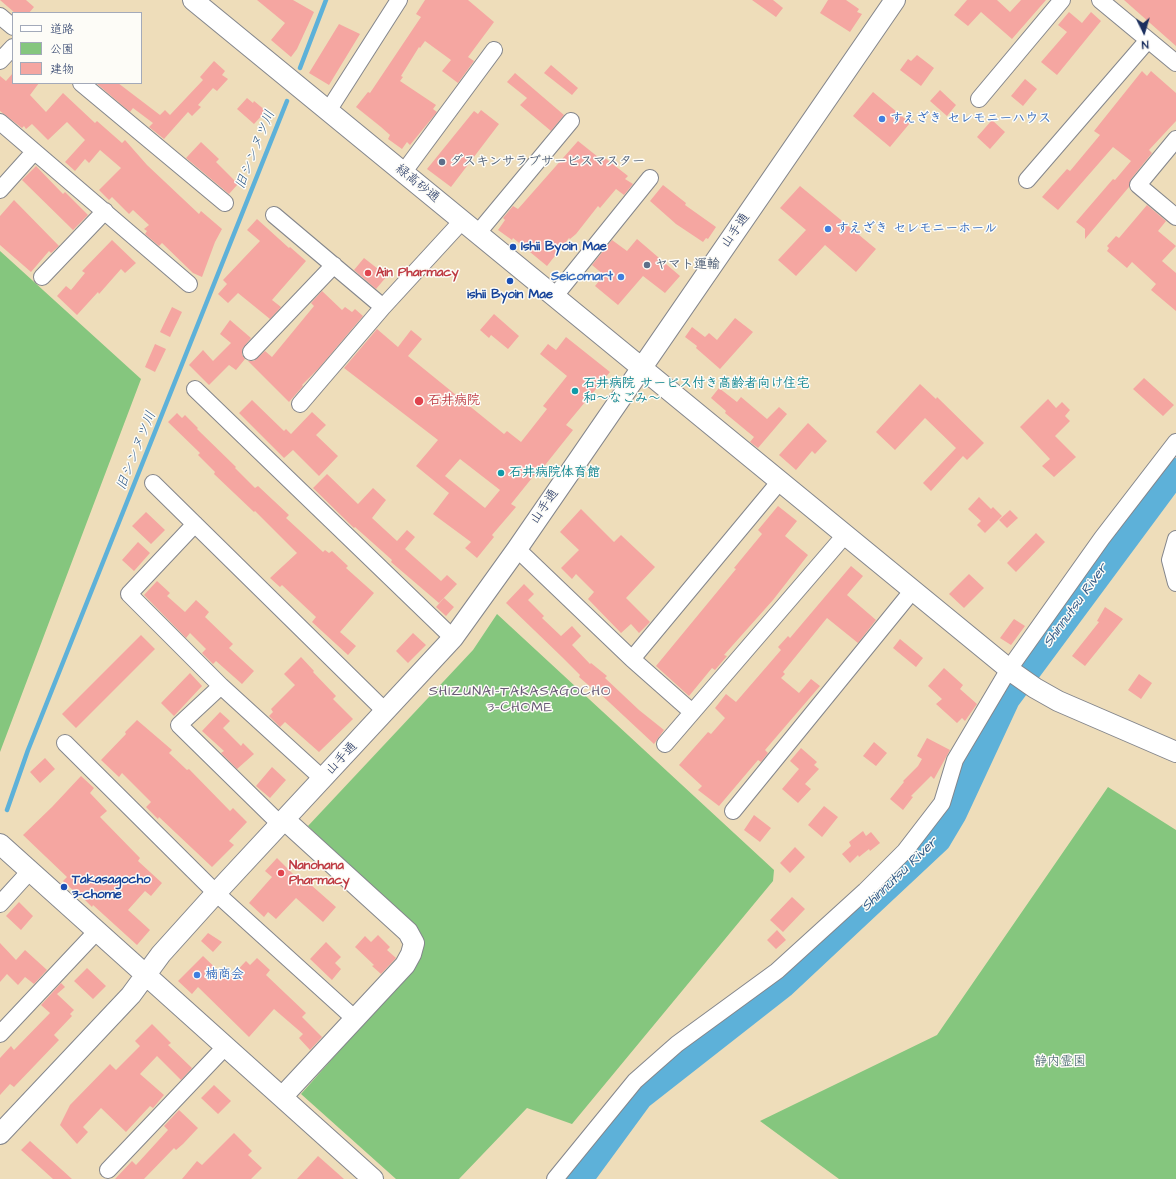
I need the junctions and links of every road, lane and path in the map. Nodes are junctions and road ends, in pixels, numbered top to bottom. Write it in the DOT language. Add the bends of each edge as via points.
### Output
graph roads {
  1 [pos="193,0"];
  2 [pos="399,0"];
  3 [pos="895,0"];
  4 [pos="1062,0"];
  5 [pos="1100,0"];
  6 [pos="0,16"];
  7 [pos="12,26"];
  8 [pos="1148,40"];
  9 [pos="12,48"];
  10 [pos="494,50"];
  11 [pos="0,61"];
  12 [pos="1176,63"];
  13 [pos="82,84"];
  14 [pos="978,99"];
  15 [pos="328,111"];
  16 [pos="0,122"];
  17 [pos="572,122"];
  18 [pos="1176,139"];
  19 [pos="34,152"];
  20 [pos="403,172"];
  21 [pos="650,178"];
  22 [pos="1027,180"];
  23 [pos="0,190"];
  24 [pos="225,203"];
  25 [pos="105,211"];
  26 [pos="274,215"];
  27 [pos="1176,217"];
  28 [pos="462,221"];
  29 [pos="477,234"];
  30 [pos="334,265"];
  31 [pos="42,277"];
  32 [pos="189,284"];
  33 [pos="554,297"];
  34 [pos="383,307"];
  35 [pos="251,352"];
  36 [pos="641,368"];
  37 [pos="194,389"];
  38 [pos="300,404"];
  39 [pos="1174,450"];
  40 [pos="780,481"];
  41 [pos="153,483"];
  42 [pos="195,524"];
  43 [pos="845,535"];
  44 [pos="1176,539"];
  45 [pos="517,549"];
  46 [pos="1176,583"];
  47 [pos="913,590"];
  48 [pos="454,638"];
  49 [pos="632,659"];
  50 [pos="1012,672"];
  51 [pos="221,686"];
  52 [pos="386,712"];
  53 [pos="692,712"];
  54 [pos="65,743"];
  55 [pos="665,744"];
  56 [pos="1176,752"];
  57 [pos="323,779"];
  58 [pos="733,811"];
  59 [pos="283,822"];
  60 [pos="0,844"];
  61 [pos="30,871"];
  62 [pos="216,893"];
  63 [pos="0,904"];
  64 [pos="97,931"];
  65 [pos="145,975"];
  66 [pos="354,1018"];
  67 [pos="0,1034"];
  68 [pos="225,1047"];
  69 [pos="282,1097"];
  70 [pos="0,1134"];
  71 [pos="108,1170"];
  72 [pos="373,1179"];
  73 [pos="555,1179"];
  1 -- 15 [label="street, 緑高砂通"];
  2 -- 15 [label="street"];
  3 -- 36 [label="street, 山手通"];
  4 -- 14 [label="street"];
  5 -- 8 [label="street"];
  6 -- 7 [label="street"];
  8 -- 12 [label="street"];
  8 -- 22 [label="street"];
  9 -- 11 [label="street"];
  10 -- 20 [label="street"];
  13 -- 24 [label="street"];
  15 -- 20 [label="street, 緑高砂通"];
  16 -- 19 [label="street"];
  17 -- 29 [label="street"];
  18 -- 27 [label="street" via="1138,185"];
  19 -- 23 [label="street"];
  19 -- 25 [label="street"];
  20 -- 28 [label="street, 緑高砂通"];
  21 -- 33 [label="street"];
  25 -- 31 [label="street"];
  25 -- 32 [label="street"];
  26 -- 30 [label="street"];
  28 -- 29 [label="street, 緑高砂通"];
  28 -- 34 [label="street"];
  29 -- 33 [label="street, 緑高砂通"];
  30 -- 34 [label="street"];
  30 -- 35 [label="street"];
  33 -- 36 [label="street, 緑高砂通"];
  34 -- 38 [label="street"];
  36 -- 40 [label="street, 緑高砂通"];
  36 -- 45 [label="street, 山手通"];
  37 -- 48 [label="street"];
  39 -- 50 [label="street" via="1102,538"];
  40 -- 43 [label="street, 緑高砂通"];
  40 -- 49 [label="street"];
  41 -- 42 [label="street"];
  42 -- 51 [label="street" via="129,594"];
  42 -- 52 [label="street"];
  43 -- 47 [label="street, 緑高砂通"];
  43 -- 53 [label="street"];
  44 -- 46 [label="street" via="1170,560"];
  45 -- 48 [label="street, 山手通"];
  45 -- 49 [label="street"];
  47 -- 50 [label="street, 緑高砂通"];
  47 -- 58 [label="street"];
  48 -- 52 [label="street, 山手通"];
  49 -- 53 [label="street"];
  50 -- 56 [label="street, 緑高砂通" via="1058,701"];
  50 -- 73 [label="street" via="955,760 942,804 905,851 777,971 677,1044 635,1081"];
  51 -- 57 [label="street"];
  51 -- 59 [label="street" via="179,725"];
  52 -- 57 [label="street, 山手通"];
  53 -- 55 [label="street"];
  54 -- 62 [label="street"];
  57 -- 59 [label="street, 山手通"];
  59 -- 62 [label="street, 山手通"];
  59 -- 66 [label="street" via="408,932 414,943 405,965"];
  60 -- 61 [label="street"];
  61 -- 63 [label="street"];
  61 -- 64 [label="street"];
  62 -- 65 [label="street, 山手通"];
  62 -- 66 [label="street"];
  64 -- 65 [label="street"];
  64 -- 67 [label="street"];
  65 -- 68 [label="street"];
  65 -- 70 [label="street, 山手通" via="124,1003"];
  66 -- 69 [label="street"];
  68 -- 69 [label="street"];
  68 -- 71 [label="street"];
  69 -- 72 [label="street"];
}
